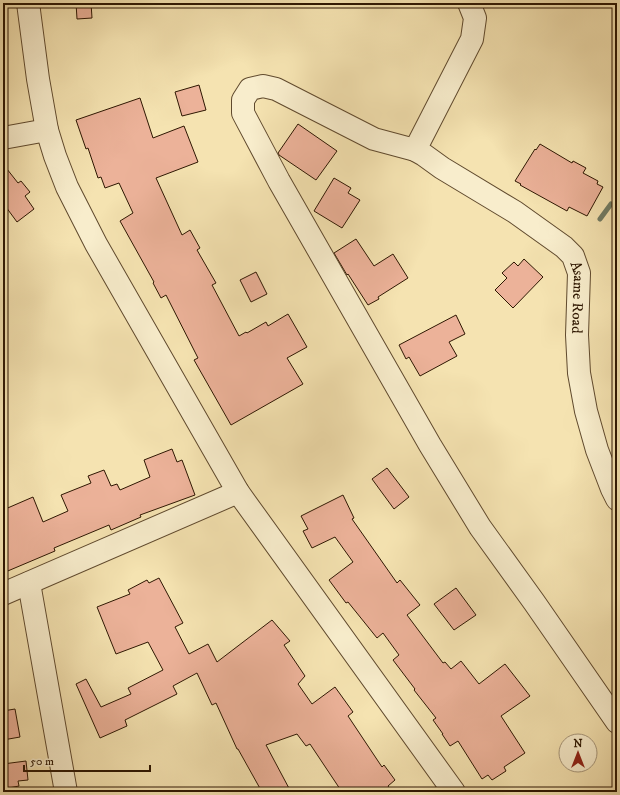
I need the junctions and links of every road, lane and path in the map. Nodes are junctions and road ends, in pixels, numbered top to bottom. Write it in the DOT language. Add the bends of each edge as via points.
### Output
graph roads {
  1 [pos="28,3"];
  2 [pos="469,3"];
  3 [pos="47,130"];
  4 [pos="3,138"];
  5 [pos="415,150"];
  6 [pos="238,492"];
  7 [pos="617,499"];
  8 [pos="29,583"];
  9 [pos="3,594"];
  10 [pos="617,722"];
  11 [pos="66,792"];
  12 [pos="454,792"];
  1 -- 3 [label="street"];
  2 -- 5 [label="street" via="475,18 472,39"];
  3 -- 4 [label="street"];
  3 -- 6 [label="street" via="67,187 96,244"];
  5 -- 7 [label="street, Asame Road" via="515,212 573,256 579,273 577,335 579,372 586,412 597,450"];
  5 -- 10 [label="street, Asame Road" via="374,138 276,89 263,86 250,89 243,100 243,113 279,181 430,445 480,527"];
  6 -- 8 [label="street"];
  6 -- 12 [label="street"];
  8 -- 9 [label="street"];
  8 -- 11 [label="street"];
}
